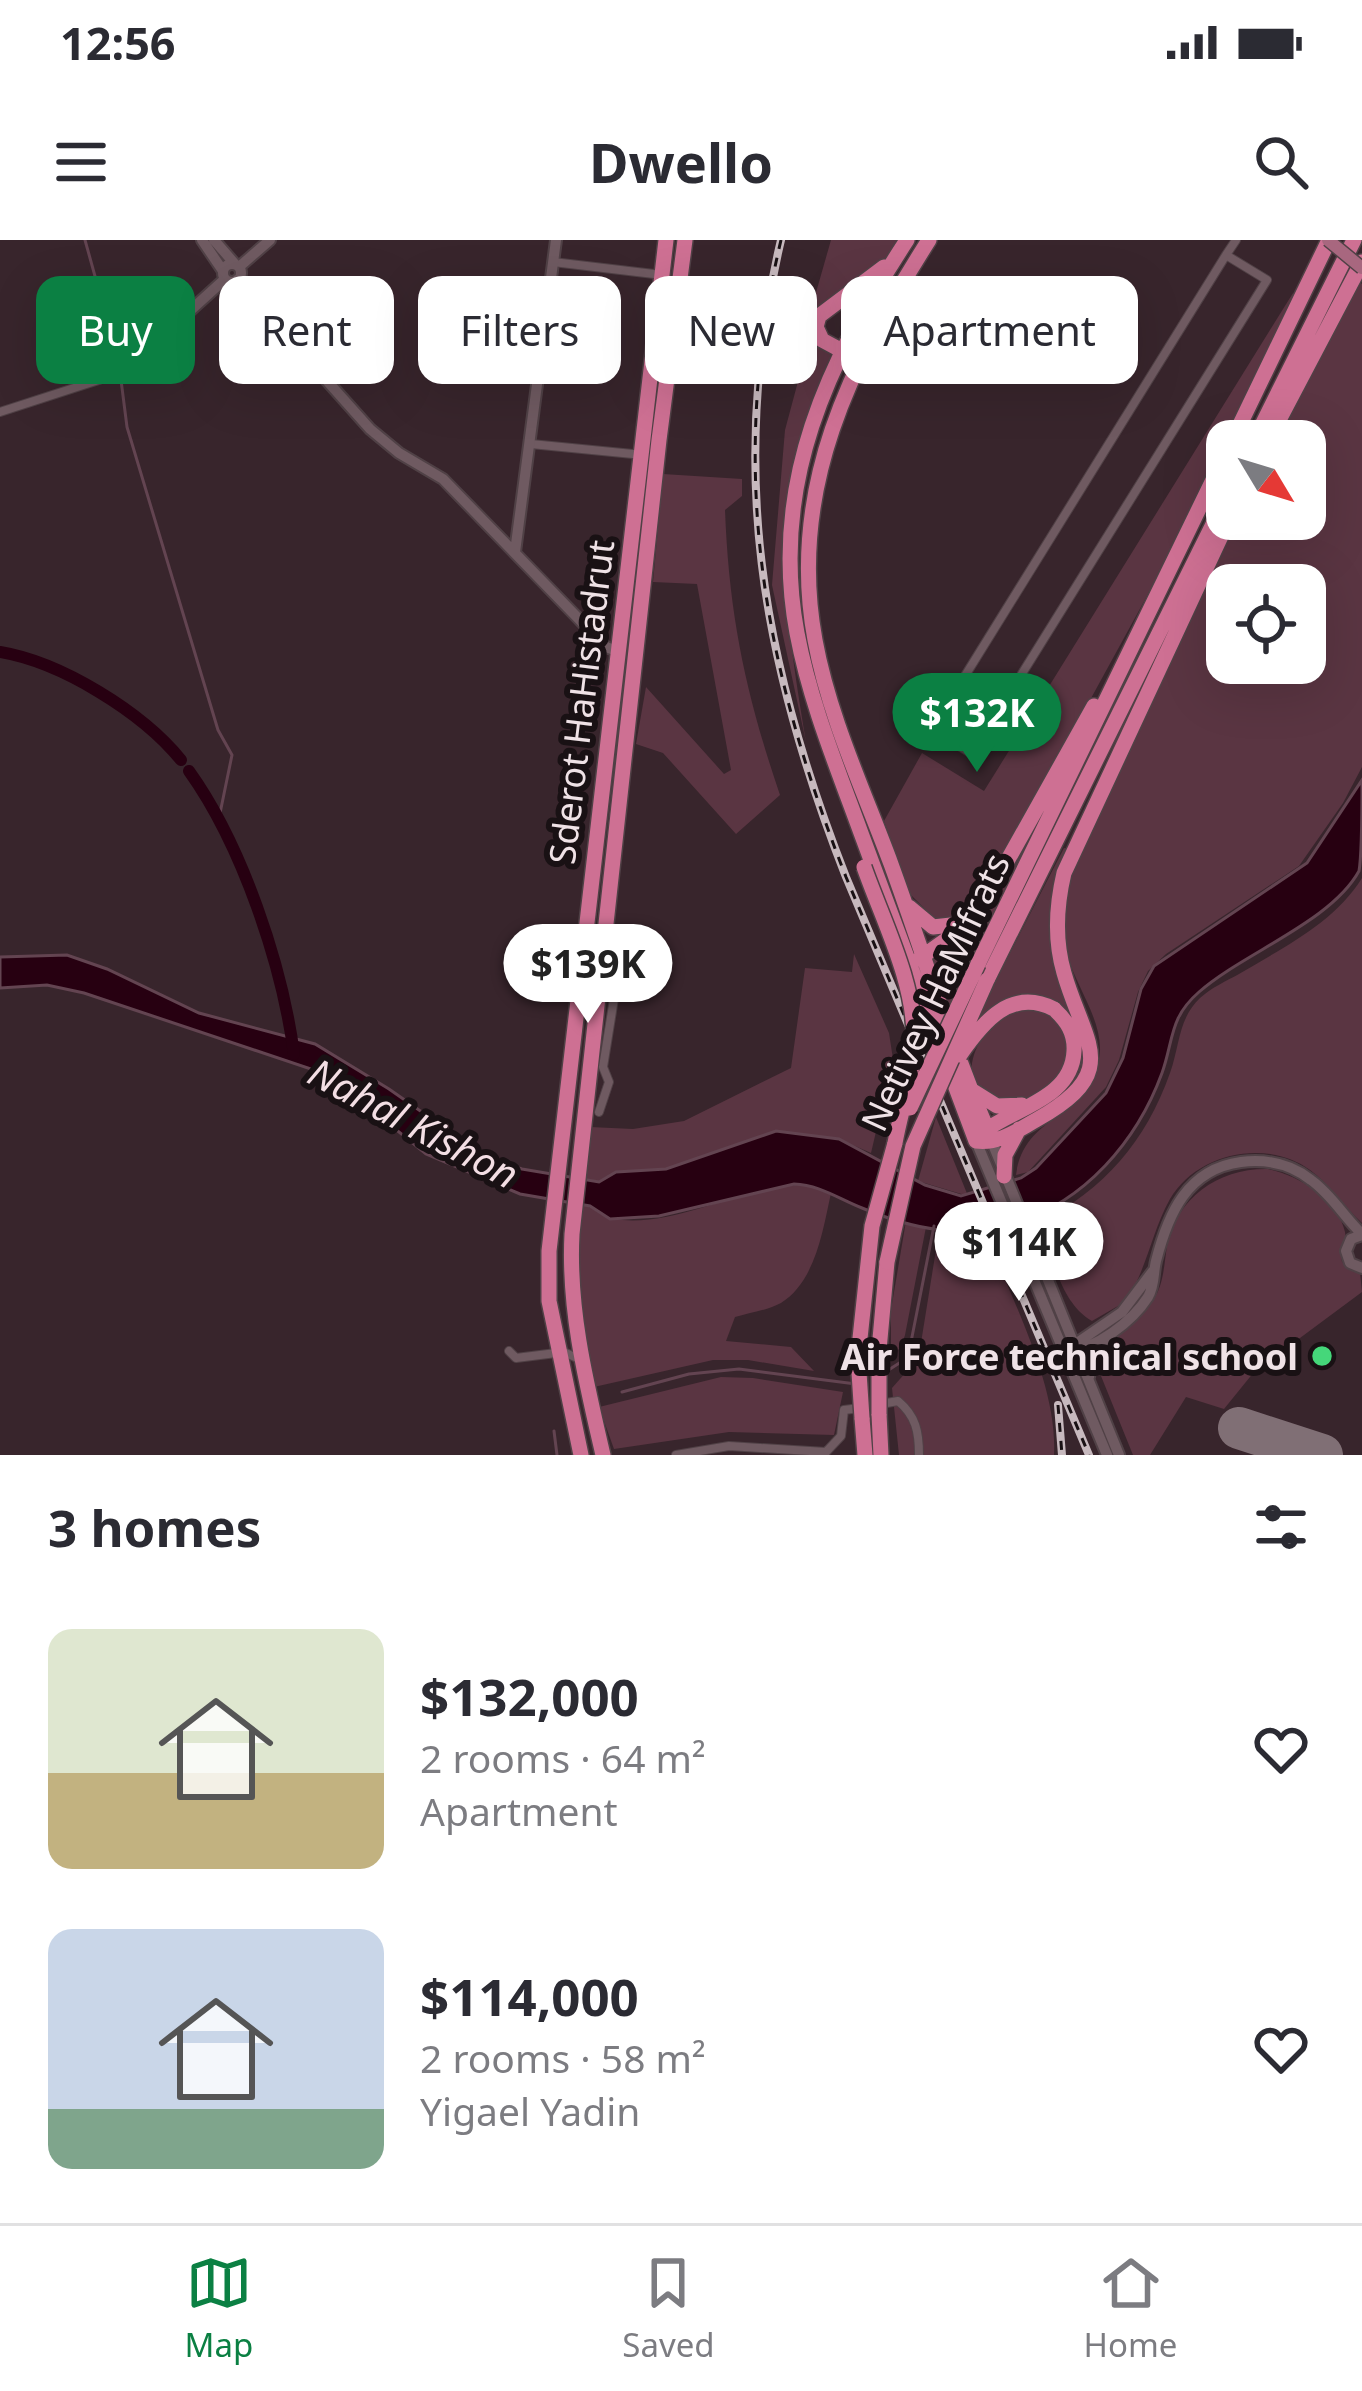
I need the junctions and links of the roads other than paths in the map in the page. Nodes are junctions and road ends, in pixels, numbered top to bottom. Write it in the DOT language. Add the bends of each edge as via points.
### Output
graph roads {
  1 [pos="202,240"];
  2 [pos="214,240"];
  3 [pos="270,240"];
  4 [pos="556,240"];
  5 [pos="666,240"];
  6 [pos="685,240"];
  7 [pos="929,240"];
  8 [pos="1236,240"];
  9 [pos="1328,240"];
  10 [pos="1354,240"];
  11 [pos="903,246"];
  12 [pos="1362,248"];
  13 [pos="1226,255"];
  14 [pos="553,262"];
  15 [pos="1362,265"];
  16 [pos="232,272"];
  17 [pos="654,274"];
  18 [pos="907,276"];
  19 [pos="195,306"];
  20 [pos="1334,312"];
  21 [pos="840,352"];
  22 [pos="89,384"];
  23 [pos="848,384"];
  24 [pos="0,412"];
  25 [pos="1242,420"];
  26 [pos="1264,420"];
  27 [pos="1279,420"];
  28 [pos="531,444"];
  29 [pos="633,454"];
  30 [pos="1206,494"];
  31 [pos="1206,539"];
  32 [pos="1218,541"];
  33 [pos="514,551"];
  34 [pos="1171,567"];
  35 [pos="616,651"];
  36 [pos="820,722"];
  37 [pos="1097,760"];
  38 [pos="905,903"];
  39 [pos="973,916"];
  40 [pos="605,930"];
  41 [pos="622,949"];
  42 [pos="922,954"];
  43 [pos="602,959"];
  44 [pos="911,968"];
  45 [pos="938,1087"];
  46 [pos="969,1087"];
  47 [pos="1042,1098"];
  48 [pos="599,1112"];
  49 [pos="1019,1129"];
  50 [pos="985,1137"];
  51 [pos="895,1143"];
  52 [pos="998,1178"];
  53 [pos="1348,1218"];
  54 [pos="1021,1233"];
  55 [pos="1362,1235"];
  56 [pos="1349,1242"];
  57 [pos="1154,1268"];
  58 [pos="1362,1268"];
  59 [pos="1059,1306"];
  60 [pos="1094,1331"];
  61 [pos="1114,1331"];
  62 [pos="576,1334"];
  63 [pos="552,1347"];
  64 [pos="1072,1350"];
  65 [pos="509,1351"];
  66 [pos="582,1361"];
  67 [pos="1088,1381"];
  68 [pos="871,1416"];
  69 [pos="729,1450"];
  70 [pos="603,1454"];
  71 [pos="827,1454"];
  72 [pos="580,1455"];
  73 [pos="676,1455"];
  74 [pos="865,1455"];
  75 [pos="881,1455"];
  76 [pos="919,1455"];
  77 [pos="1108,1455"];
  78 [pos="1119,1455"];
  1 -- 16 [label="street"];
  2 -- 16 [label="street"];
  3 -- 16 [label="street"];
  4 -- 14 [label="street"];
  5 -- 35 [label="highway, Sderot HaHistadrut"];
  6 -- 40 [label="highway, Sderot HaHistadrut"];
  7 -- 18 [label="highway"];
  8 -- 13 [label="street"];
  9 -- 15 [label="main road, bridge"];
  9 -- 25 [label="highway"];
  10 -- 26 [label="highway"];
  11 -- 21 [label="highway"];
  11 -- 21 [label="highway" via="819,316 819,336"];
  12 -- 20 [label="highway"];
  13 -- 13 [label="street" via="932,729 972,754 1267,280"];
  14 -- 17 [label="street"];
  14 -- 28 [label="street"];
  15 -- 20 [label="highway"];
  16 -- 19 [label="street"];
  16 -- 33 [label="street" via="370,429 443,479"];
  20 -- 27 [label="highway"];
  21 -- 36 [label="highway" via="808,434 790,552 798,638"];
  22 -- 24 [label="street"];
  23 -- 38 [label="highway" via="812,531 812,619 829,694"];
  28 -- 29 [label="street"];
  28 -- 33 [label="street"];
  30 -- 34 [label="highway, Netivey HaMifrats"];
  31 -- 37 [label="highway, Netivey HaMifrats"];
  32 -- 37 [label="highway"];
  32 -- 49 [label="highway" via="1059,893 1057,944 1091,1060 1066,1099"];
  33 -- 35 [label="street"];
  34 -- 39 [label="highway"];
  34 -- 51 [label="highway, Netivey HaMifrats, bridge"];
  35 -- 63 [label="highway, Sderot HaHistadrut" via="551,1228"];
  36 -- 44 [label="highway"];
  36 -- 51 [label="highway, bridge" via="914,1025"];
  37 -- 45 [label="highway, Netivey HaMifrats, bridge"];
  38 -- 39 [label="highway" via="933,927"];
  38 -- 42 [label="highway"];
  39 -- 42 [label="highway"];
  40 -- 41 [label="street"];
  40 -- 43 [label="highway, Sderot HaHistadrut"];
  41 -- 43 [label="street"];
  41 -- 48 [label="street"];
  42 -- 44 [label="highway"];
  42 -- 46 [label="highway"];
  43 -- 62 [label="highway, Sderot HaHistadrut" via="572,1234"];
  44 -- 50 [label="highway"];
  45 -- 47 [label="highway, bridge" via="980,1026 1020,1002 1054,1009 1074,1049 1063,1083"];
  45 -- 68 [label="highway, Netivey HaMifrats, bridge" via="907,1165 887,1262"];
  46 -- 47 [label="highway" via="997,1106"];
  46 -- 50 [label="highway"];
  47 -- 50 [label="highway"];
  49 -- 50 [label="highway"];
  49 -- 52 [label="highway"];
  50 -- 52 [label="street"];
  51 -- 68 [label="highway, Netivey HaMifrats, bridge" via="867,1259 858,1358"];
  52 -- 54 [label="street"];
  53 -- 55 [label="street"];
  53 -- 56 [label="street"];
  53 -- 57 [label="street" via="1300,1172 1234,1163 1184,1192"];
  54 -- 59 [label="street"];
  54 -- 64 [label="street"];
  55 -- 56 [label="street"];
  56 -- 58 [label="street" via="1348,1260"];
  57 -- 60 [label="street" via="1129,1306"];
  57 -- 61 [label="street" via="1149,1296"];
  59 -- 60 [label="street" via="1078,1329"];
  59 -- 64 [label="street"];
  60 -- 64 [label="street"];
  61 -- 64 [label="street"];
  61 -- 67 [label="street" via="1092,1357"];
  62 -- 63 [label="street" via="568,1347"];
  62 -- 66 [label="highway, Sderot HaHistadrut"];
  63 -- 65 [label="street" via="516,1358"];
  63 -- 66 [label="street"];
  63 -- 72 [label="highway, Sderot HaHistadrut"];
  64 -- 67 [label="street"];
  64 -- 77 [label="street"];
  66 -- 70 [label="highway, Sderot HaHistadrut"];
  67 -- 78 [label="street"];
  68 -- 74 [label="highway, Netivey HaMifrats"];
  68 -- 75 [label="highway, Netivey HaMifrats"];
  69 -- 71 [label="street"];
  69 -- 73 [label="street"];
  71 -- 76 [label="street" via="842,1436 844,1411 898,1401 919,1432"];
}
